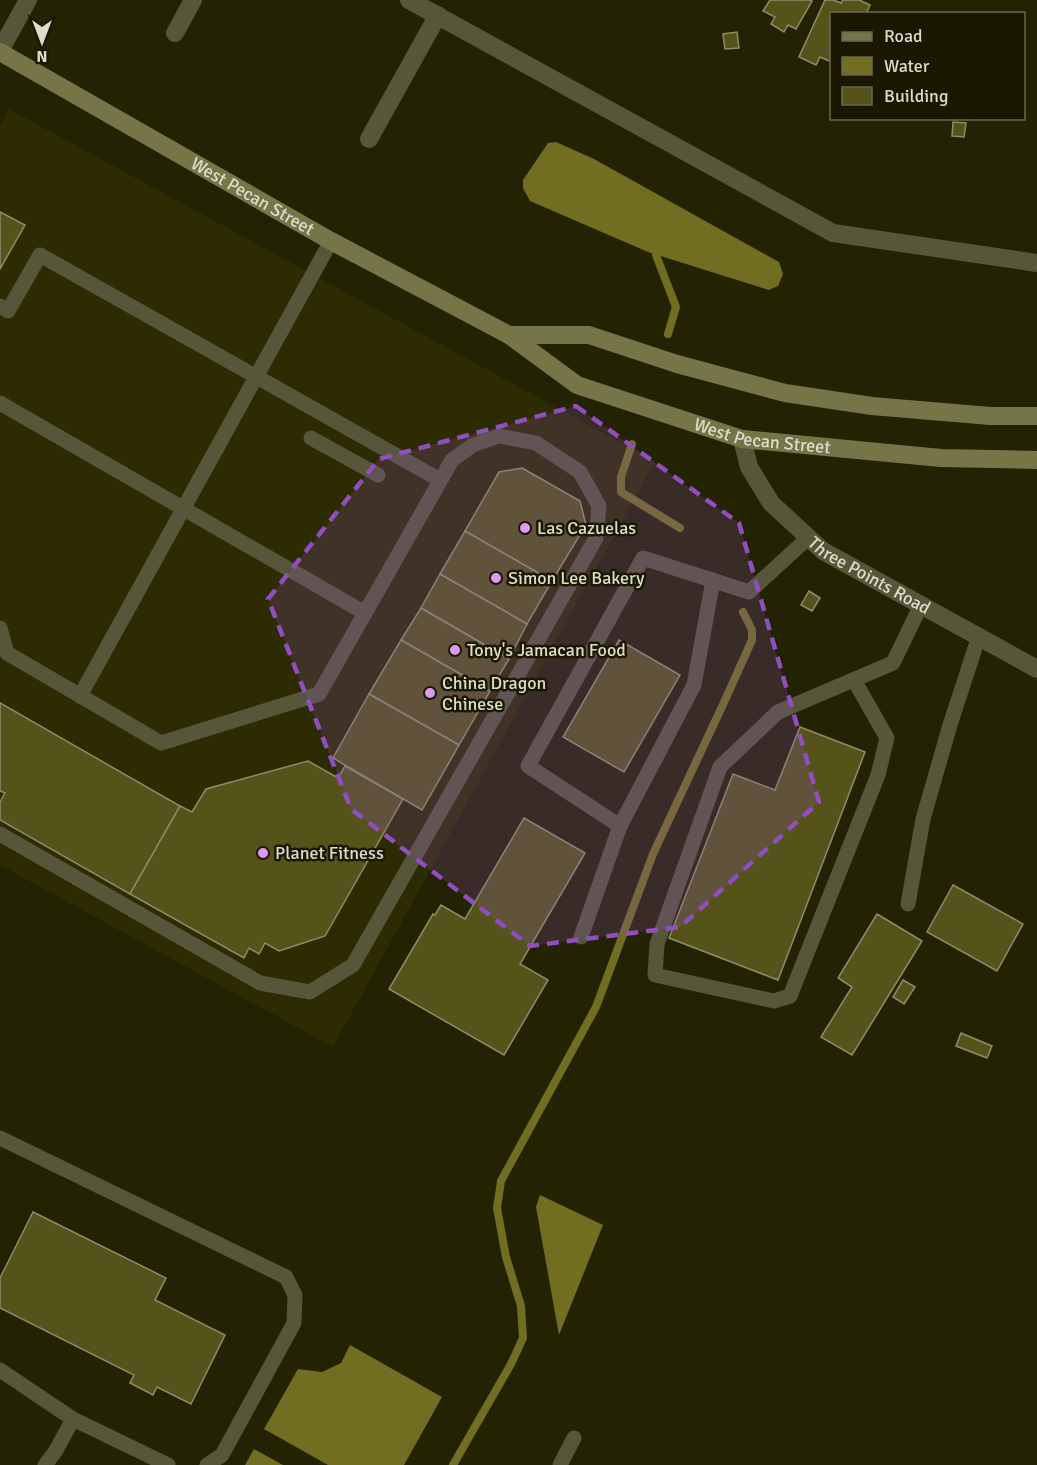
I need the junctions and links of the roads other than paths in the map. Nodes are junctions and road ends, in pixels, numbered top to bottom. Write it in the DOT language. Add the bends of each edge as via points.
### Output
graph roads {
  1 [pos="28,0"];
  2 [pos="193,0"];
  3 [pos="409,0"];
  4 [pos="438,15"];
  5 [pos="175,33"];
  6 [pos="0,51"];
  7 [pos="369,139"];
  8 [pos="332,241"];
  9 [pos="1037,263"];
  10 [pos="0,306"];
  11 [pos="509,335"];
  12 [pos="257,377"];
  13 [pos="0,403"];
  14 [pos="1037,416"];
  15 [pos="311,438"];
  16 [pos="742,439"];
  17 [pos="1037,460"];
  18 [pos="378,475"];
  19 [pos="440,480"];
  20 [pos="184,509"];
  21 [pos="808,537"];
  22 [pos="713,580"];
  23 [pos="921,605"];
  24 [pos="365,613"];
  25 [pos="0,628"];
  26 [pos="979,636"];
  27 [pos="1037,669"];
  28 [pos="854,680"];
  29 [pos="80,696"];
  30 [pos="620,826"];
  31 [pos="0,834"];
  32 [pos="908,904"];
  33 [pos="581,937"];
  34 [pos="0,1138"];
  35 [pos="0,1370"];
  36 [pos="73,1419"];
  37 [pos="574,1438"];
  38 [pos="45,1465"];
  39 [pos="168,1465"];
  40 [pos="207,1465"];
  41 [pos="560,1465"];
  1 -- 6 [label="street"];
  2 -- 5 [label="street"];
  3 -- 4 [label="street"];
  4 -- 7 [label="street"];
  4 -- 9 [label="street" via="833,233"];
  6 -- 8 [label="main road, West Pecan Street"];
  8 -- 11 [label="main road, West Pecan Street"];
  8 -- 12 [label="lane"];
  10 -- 12 [label="lane" via="8,311 40,255"];
  11 -- 14 [label="main road, West Pecan Street" via="589,335 774,390 839,401 990,416"];
  11 -- 16 [label="main road, West Pecan Street" via="577,385"];
  12 -- 19 [label="lane"];
  12 -- 20 [label="lane"];
  13 -- 20 [label="lane"];
  15 -- 18 [label="lane"];
  16 -- 17 [label="main road, West Pecan Street" via="941,459"];
  16 -- 21 [label="street, Three Points Road" via="749,467 771,503"];
  19 -- 24 [label="lane"];
  19 -- 31 [label="lane" via="452,460 473,445 499,436 536,443 580,472 599,506 596,538 353,965 310,992 260,983"];
  20 -- 24 [label="lane"];
  20 -- 29 [label="lane"];
  21 -- 22 [label="lane" via="749,592"];
  21 -- 23 [label="street, Three Points Road" via="823,551"];
  22 -- 30 [label="lane" via="694,685"];
  22 -- 30 [label="lane" via="643,558 528,766"];
  23 -- 26 [label="street, Three Points Road"];
  23 -- 28 [label="lane" via="893,663"];
  24 -- 29 [label="lane" via="319,694 161,743"];
  25 -- 29 [label="lane" via="7,653"];
  26 -- 27 [label="street, Three Points Road"];
  26 -- 32 [label="lane" via="923,819"];
  28 -- 28 [label="lane" via="778,712 720,767 657,944 655,975 774,1001 790,996 878,775 887,738"];
  30 -- 33 [label="lane"];
  34 -- 40 [label="lane" via="286,1277 295,1295 294,1323 222,1455"];
  35 -- 36 [label="lane"];
  36 -- 38 [label="lane"];
  36 -- 39 [label="lane"];
  37 -- 41 [label="lane"];
}
